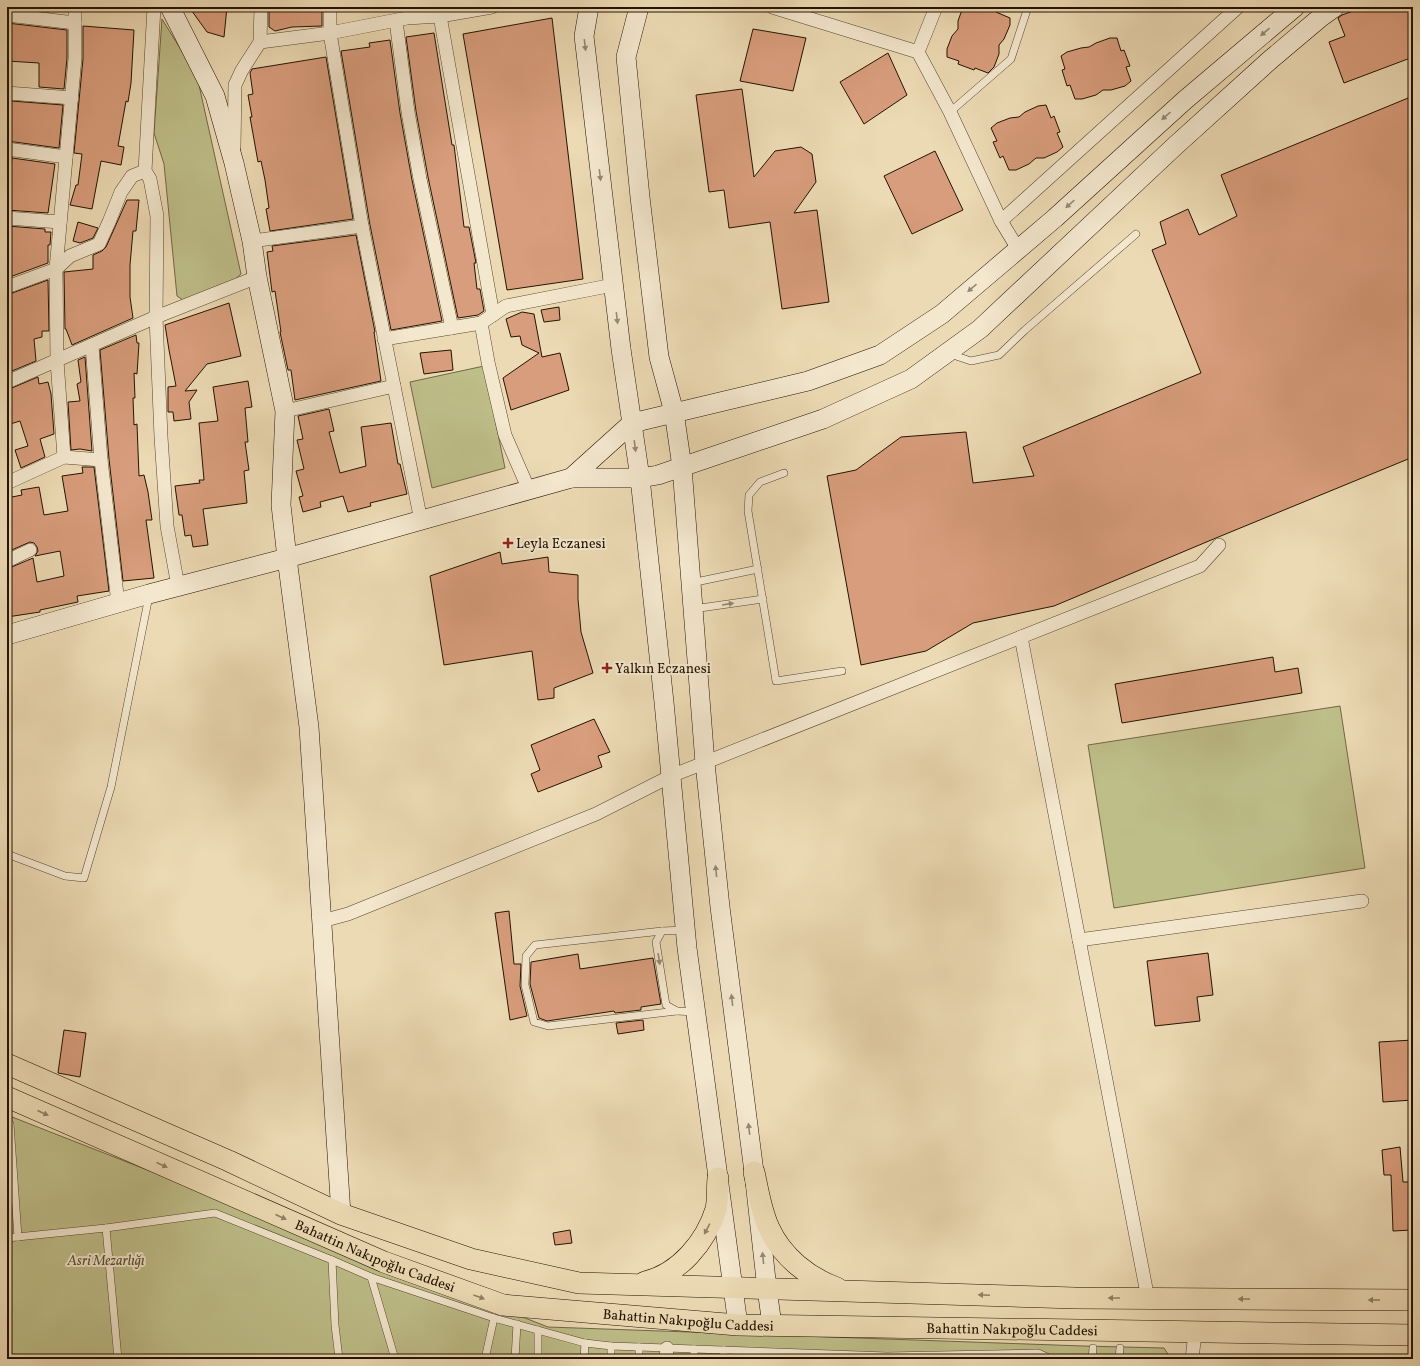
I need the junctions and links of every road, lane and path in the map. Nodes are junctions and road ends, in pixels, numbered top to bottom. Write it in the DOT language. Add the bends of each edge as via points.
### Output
graph roads {
  1 [pos="75,7"];
  2 [pos="154,7"];
  3 [pos="170,7"];
  4 [pos="261,7"];
  5 [pos="330,7"];
  6 [pos="488,7"];
  7 [pos="589,7"];
  8 [pos="639,7"];
  9 [pos="772,7"];
  10 [pos="936,7"];
  11 [pos="1028,7"];
  12 [pos="1238,7"];
  13 [pos="1295,7"];
  14 [pos="1335,7"];
  15 [pos="788,9"];
  16 [pos="7,15"];
  17 [pos="403,15"];
  18 [pos="440,16"];
  19 [pos="75,23"];
  20 [pos="330,34"];
  21 [pos="260,42"];
  22 [pos="918,52"];
  23 [pos="7,93"];
  24 [pos="72,98"];
  25 [pos="950,112"];
  26 [pos="7,149"];
  27 [pos="66,157"];
  28 [pos="234,163"];
  29 [pos="145,171"];
  30 [pos="7,218"];
  31 [pos="1001,221"];
  32 [pos="60,222"];
  33 [pos="362,226"];
  34 [pos="1136,234"];
  35 [pos="252,241"];
  36 [pos="1018,249"];
  37 [pos="56,269"];
  38 [pos="258,277"];
  39 [pos="613,284"];
  40 [pos="7,287"];
  41 [pos="494,315"];
  42 [pos="156,317"];
  43 [pos="481,323"];
  44 [pos="452,328"];
  45 [pos="384,339"];
  46 [pos="92,346"];
  47 [pos="946,353"];
  48 [pos="57,361"];
  49 [pos="7,382"];
  50 [pos="394,386"];
  51 [pos="285,411"];
  52 [pos="674,412"];
  53 [pos="632,423"];
  54 [pos="64,457"];
  55 [pos="101,460"];
  56 [pos="682,467"];
  57 [pos="784,473"];
  58 [pos="571,478"];
  59 [pos="640,478"];
  60 [pos="7,483"];
  61 [pos="529,490"];
  62 [pos="421,521"];
  63 [pos="1219,545"];
  64 [pos="30,550"];
  65 [pos="287,558"];
  66 [pos="7,561"];
  67 [pos="758,569"];
  68 [pos="691,583"];
  69 [pos="178,586"];
  70 [pos="149,594"];
  71 [pos="763,598"];
  72 [pos="118,603"];
  73 [pos="693,609"];
  74 [pos="7,636"];
  75 [pos="1021,637"];
  76 [pos="842,671"];
  77 [pos="705,763"];
  78 [pos="671,776"];
  79 [pos="7,854"];
  80 [pos="1362,901"];
  81 [pos="322,921"];
  82 [pos="686,930"];
  83 [pos="662,931"];
  84 [pos="1079,940"];
  85 [pos="677,1011"];
  86 [pos="696,1012"];
  87 [pos="7,1064"];
  88 [pos="7,1097"];
  89 [pos="10,1124"];
  90 [pos="754,1172"];
  91 [pos="718,1178"];
  92 [pos="342,1214"];
  93 [pos="106,1228"];
  94 [pos="18,1237"];
  95 [pos="7,1238"];
  96 [pos="332,1260"];
  97 [pos="371,1277"];
  98 [pos="625,1284"];
  99 [pos="734,1288"];
  100 [pos="767,1289"];
  101 [pos="847,1291"];
  102 [pos="1148,1299"];
  103 [pos="1413,1300"];
  104 [pos="494,1318"];
  105 [pos="517,1324"];
  106 [pos="772,1324"];
  107 [pos="738,1325"];
  108 [pos="538,1330"];
  109 [pos="1195,1333"];
  110 [pos="1413,1335"];
  111 [pos="585,1343"];
  112 [pos="611,1346"];
  113 [pos="639,1347"];
  114 [pos="1093,1348"];
  115 [pos="1120,1348"];
  116 [pos="694,1349"];
  117 [pos="724,1350"];
  118 [pos="666,1354"];
  119 [pos="766,1355"];
  120 [pos="801,1356"];
  121 [pos="829,1356"];
  122 [pos="996,1356"];
  123 [pos="1025,1356"];
  124 [pos="857,1357"];
  125 [pos="884,1357"];
  126 [pos="913,1357"];
  127 [pos="941,1357"];
  128 [pos="968,1357"];
  129 [pos="118,1359"];
  130 [pos="339,1359"];
  131 [pos="395,1359"];
  132 [pos="485,1359"];
  133 [pos="515,1359"];
  134 [pos="538,1359"];
  135 [pos="584,1359"];
  136 [pos="611,1359"];
  137 [pos="639,1359"];
  138 [pos="694,1359"];
  139 [pos="723,1359"];
  140 [pos="1051,1359"];
  141 [pos="1092,1359"];
  142 [pos="1119,1359"];
  143 [pos="1192,1359"];
  1 -- 19 [label="street"];
  2 -- 29 [label="street"];
  3 -- 28 [label="street" via="215,96"];
  4 -- 21 [label="street"];
  5 -- 20 [label="street"];
  6 -- 18 [label="street"];
  7 -- 39 [label="street, one-way" via="584,36"];
  8 -- 52 [label="street" via="626,57 660,357"];
  9 -- 15 [label="street"];
  10 -- 22 [label="street"];
  11 -- 25 [label="lane" via="1011,58"];
  12 -- 31 [label="street"];
  13 -- 36 [label="street, one-way" via="1185,100"];
  14 -- 47 [label="street" via="1270,60 980,329"];
  15 -- 22 [label="street"];
  16 -- 19 [label="street"];
  17 -- 18 [label="street"];
  17 -- 20 [label="street"];
  17 -- 44 [label="street" via="408,112"];
  18 -- 41 [label="street"];
  19 -- 24 [label="street"];
  20 -- 21 [label="street"];
  20 -- 33 [label="street"];
  21 -- 28 [label="street" via="235,85"];
  22 -- 25 [label="street"];
  23 -- 24 [label="street"];
  24 -- 27 [label="street"];
  25 -- 31 [label="street"];
  26 -- 27 [label="street"];
  27 -- 32 [label="street"];
  28 -- 35 [label="street"];
  29 -- 37 [label="street" via="132,176 121,192 100,244 70,256"];
  29 -- 42 [label="street" via="150,179 157,216"];
  30 -- 32 [label="street"];
  31 -- 36 [label="street"];
  32 -- 37 [label="street"];
  33 -- 35 [label="street"];
  33 -- 45 [label="street"];
  34 -- 47 [label="lane" via="1024,330 999,355 971,361"];
  35 -- 38 [label="street"];
  36 -- 52 [label="street, one-way" via="942,314 880,356 808,382"];
  37 -- 40 [label="street"];
  37 -- 48 [label="street"];
  38 -- 42 [label="street"];
  38 -- 51 [label="street"];
  39 -- 41 [label="street" via="506,306"];
  39 -- 53 [label="street, one-way"];
  41 -- 43 [label="street"];
  42 -- 46 [label="street"];
  42 -- 69 [label="street" via="167,526"];
  43 -- 44 [label="street"];
  43 -- 61 [label="street" via="505,435"];
  44 -- 45 [label="street"];
  45 -- 50 [label="street"];
  46 -- 48 [label="street"];
  46 -- 55 [label="street"];
  47 -- 56 [label="street" via="911,379 823,419"];
  48 -- 49 [label="street"];
  48 -- 54 [label="street"];
  50 -- 51 [label="street"];
  50 -- 62 [label="street"];
  51 -- 65 [label="street" via="281,505"];
  52 -- 53 [label="street"];
  52 -- 56 [label="street"];
  53 -- 58 [label="street"];
  53 -- 59 [label="street, one-way"];
  54 -- 55 [label="street"];
  54 -- 60 [label="street"];
  55 -- 72 [label="street"];
  56 -- 59 [label="street"];
  56 -- 68 [label="street"];
  57 -- 67 [label="lane" via="760,482 750,495 748,511"];
  58 -- 59 [label="street"];
  58 -- 61 [label="street"];
  59 -- 78 [label="street"];
  61 -- 62 [label="street"];
  62 -- 65 [label="street"];
  63 -- 75 [label="street" via="1200,566"];
  64 -- 66 [label="street"];
  65 -- 69 [label="street"];
  65 -- 81 [label="street" via="309,727"];
  67 -- 68 [label="lane"];
  67 -- 71 [label="lane"];
  68 -- 73 [label="street"];
  69 -- 70 [label="street"];
  70 -- 72 [label="street"];
  70 -- 79 [label="lane" via="111,787 84,878 65,876"];
  73 -- 71 [label="lane, one-way"];
  71 -- 76 [label="lane" via="776,681"];
  72 -- 74 [label="street"];
  73 -- 77 [label="street"];
  75 -- 77 [label="street"];
  75 -- 84 [label="street"];
  77 -- 78 [label="street"];
  90 -- 77 [label="street, one-way" via="720,907"];
  78 -- 81 [label="street" via="596,814 348,914"];
  78 -- 82 [label="street"];
  80 -- 84 [label="street"];
  81 -- 92 [label="street"];
  82 -- 83 [label="lane"];
  82 -- 86 [label="street"];
  83 -- 85 [label="lane, one-way" via="656,942 666,1005"];
  83 -- 85 [label="lane" via="535,945 526,956 526,985 534,1022 548,1026"];
  84 -- 102 [label="street"];
  85 -- 86 [label="lane"];
  86 -- 91 [label="street"];
  87 -- 92 [label="main road, Bahattin Nakıpoğlu Caddesi" via="229,1161"];
  88 -- 107 [label="main road, Bahattin Nakıpoğlu Caddesi, one-way" via="384,1262 503,1305"];
  89 -- 94 [label="lane"];
  100 -- 90 [label="street, one-way"];
  90 -- 101 [label="main road" via="769,1229 783,1251 801,1269 823,1283"];
  91 -- 98 [label="main road, one-way" via="716,1208 709,1228 698,1246 684,1261 667,1273 647,1281"];
  91 -- 99 [label="street"];
  92 -- 98 [label="main road, Bahattin Nakıpoğlu Caddesi" via="471,1259 579,1283"];
  93 -- 94 [label="lane"];
  93 -- 96 [label="lane" via="215,1213"];
  93 -- 129 [label="lane"];
  94 -- 95 [label="lane"];
  96 -- 97 [label="lane"];
  96 -- 130 [label="lane"];
  97 -- 104 [label="lane"];
  97 -- 131 [label="lane"];
  98 -- 99 [label="main road, Bahattin Nakıpoğlu Caddesi"];
  99 -- 100 [label="main road, Bahattin Nakıpoğlu Caddesi"];
  99 -- 107 [label="street"];
  100 -- 101 [label="main road, Bahattin Nakıpoğlu Caddesi"];
  100 -- 106 [label="street"];
  102 -- 101 [label="main road, Bahattin Nakıpoğlu Caddesi, one-way"];
  103 -- 102 [label="main road, Bahattin Nakıpoğlu Caddesi, one-way"];
  104 -- 105 [label="lane"];
  104 -- 132 [label="lane"];
  105 -- 108 [label="lane"];
  105 -- 133 [label="lane"];
  106 -- 107 [label="main road, Bahattin Nakıpoğlu Caddesi"];
  106 -- 109 [label="main road, Bahattin Nakıpoğlu Caddesi"];
  108 -- 111 [label="lane"];
  108 -- 134 [label="lane"];
  109 -- 110 [label="main road, Bahattin Nakıpoğlu Caddesi"];
  109 -- 143 [label="street"];
  111 -- 112 [label="lane"];
  111 -- 135 [label="lane"];
  112 -- 113 [label="lane"];
  112 -- 136 [label="lane"];
  113 -- 118 [label="lane"];
  113 -- 137 [label="lane"];
  114 -- 141 [label="lane"];
  115 -- 142 [label="lane"];
  116 -- 117 [label="lane"];
  116 -- 118 [label="lane"];
  116 -- 138 [label="lane"];
  117 -- 119 [label="lane"];
  117 -- 139 [label="lane"];
  119 -- 120 [label="lane"];
  120 -- 121 [label="lane"];
  121 -- 124 [label="lane"];
  122 -- 123 [label="lane"];
  122 -- 128 [label="lane"];
  123 -- 140 [label="lane" via="1038,1353"];
  124 -- 125 [label="lane"];
  125 -- 126 [label="lane"];
  126 -- 127 [label="lane"];
  127 -- 128 [label="lane"];
}
